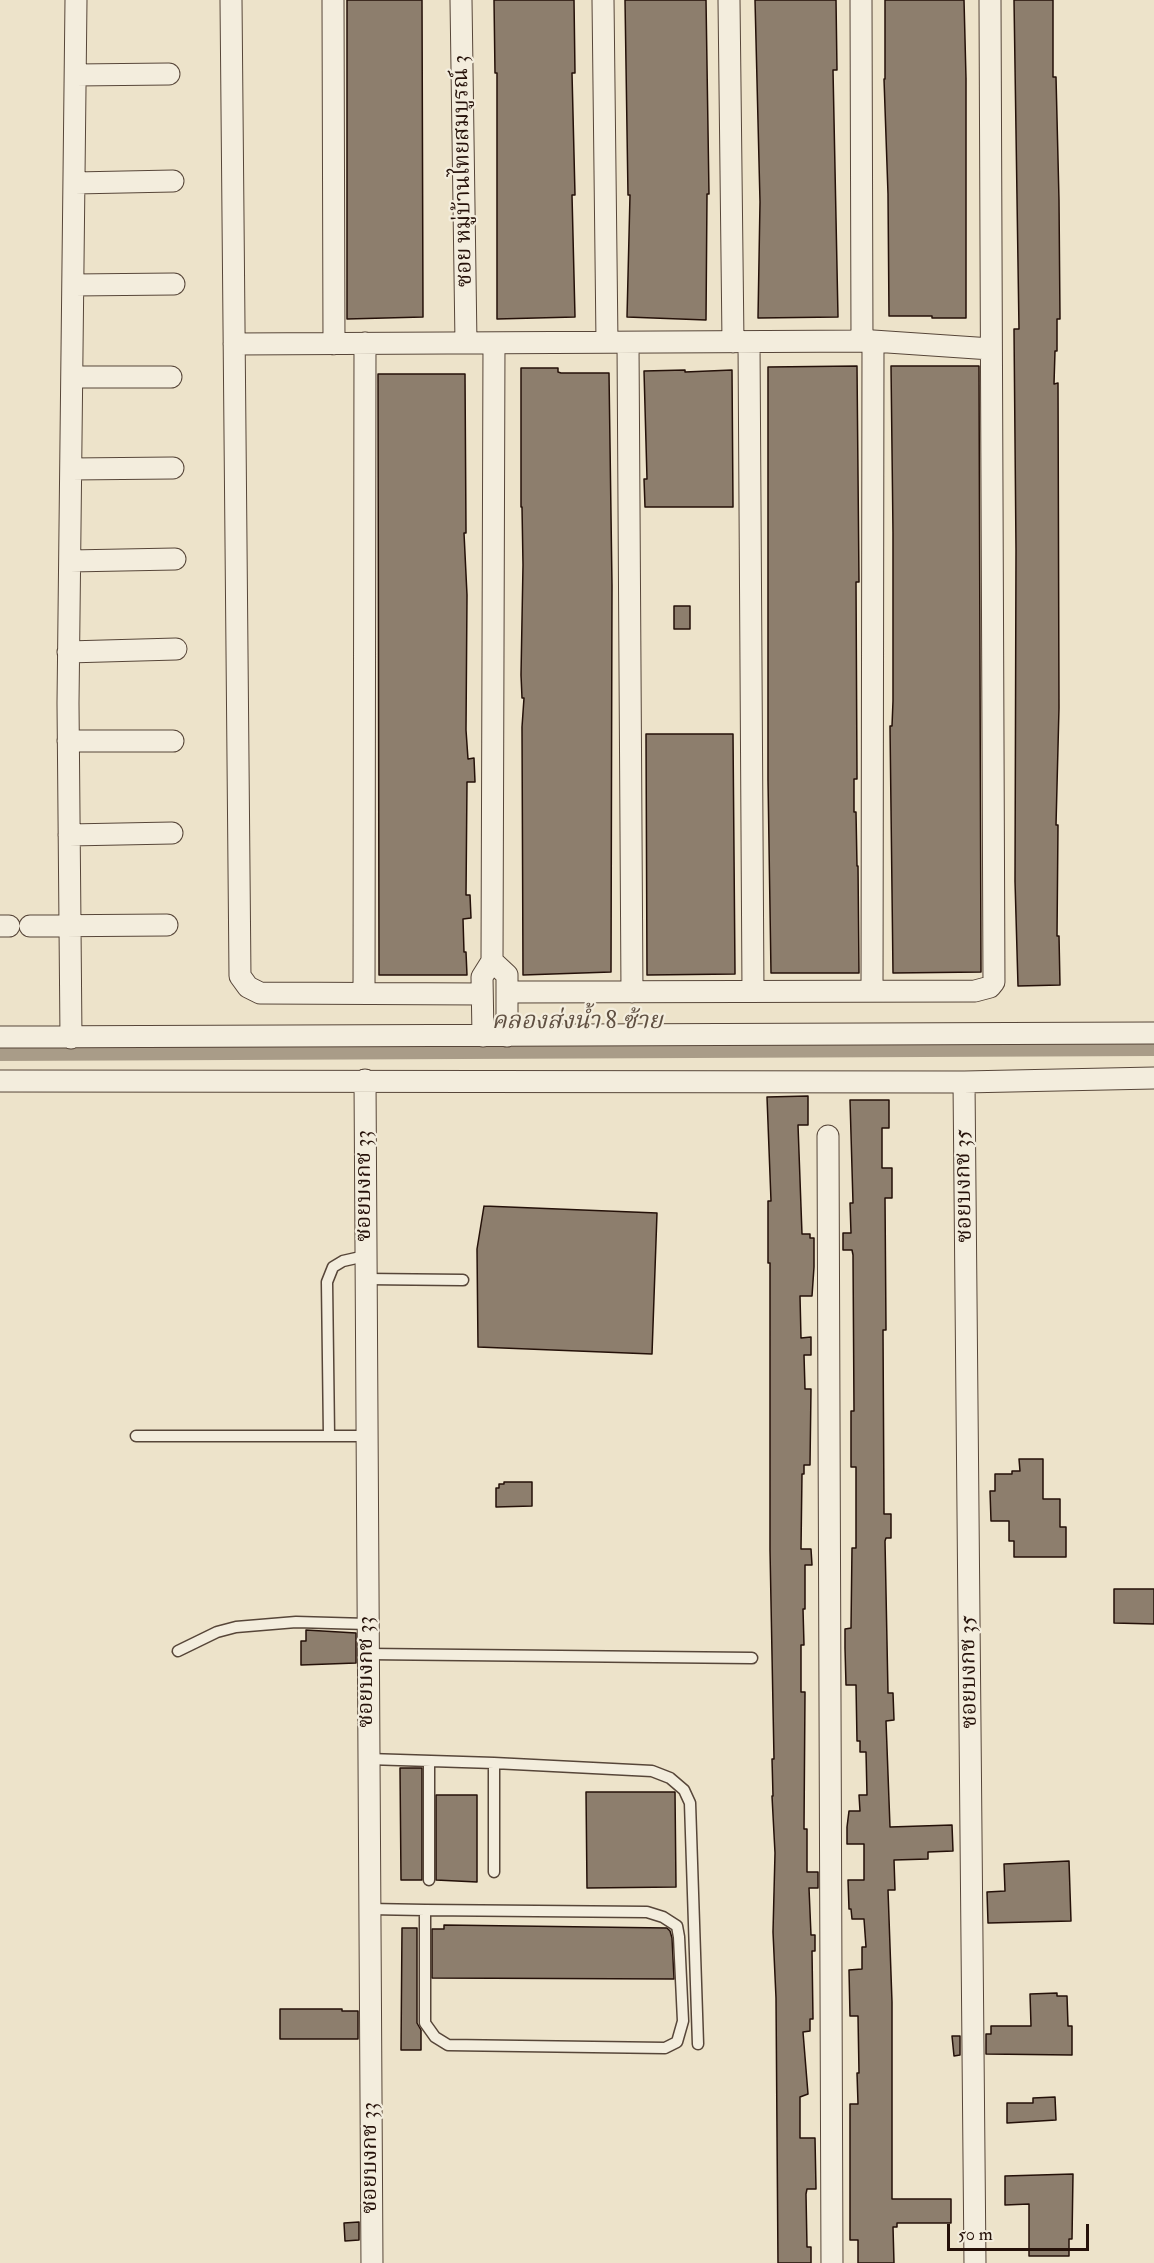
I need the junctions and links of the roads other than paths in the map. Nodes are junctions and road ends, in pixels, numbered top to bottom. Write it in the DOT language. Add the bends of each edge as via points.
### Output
graph roads {
  1 [pos="76,0"];
  2 [pos="231,0"];
  3 [pos="333,0"];
  4 [pos="462,0"];
  5 [pos="603,0"];
  6 [pos="729,0"];
  7 [pos="861,0"];
  8 [pos="990,0"];
  9 [pos="169,74"];
  10 [pos="76,75"];
  11 [pos="173,181"];
  12 [pos="75,183"];
  13 [pos="174,284"];
  14 [pos="74,285"];
  15 [pos="868,341"];
  16 [pos="607,342"];
  17 [pos="741,342"];
  18 [pos="364,343"];
  19 [pos="466,343"];
  20 [pos="494,343"];
  21 [pos="628,343"];
  22 [pos="234,344"];
  23 [pos="334,344"];
  24 [pos="991,349"];
  25 [pos="72,377"];
  26 [pos="171,377"];
  27 [pos="173,468"];
  28 [pos="71,469"];
  29 [pos="175,560"];
  30 [pos="70,561"];
  31 [pos="176,649"];
  32 [pos="68,652"];
  33 [pos="68,741"];
  34 [pos="173,741"];
  35 [pos="172,833"];
  36 [pos="69,835"];
  37 [pos="167,925"];
  38 [pos="13,926"];
  39 [pos="70,926"];
  40 [pos="492,961"];
  41 [pos="872,991"];
  42 [pos="364,992"];
  43 [pos="507,992"];
  44 [pos="632,992"];
  45 [pos="753,992"];
  46 [pos="482,994"];
  47 [pos="1154,1033"];
  48 [pos="483,1036"];
  49 [pos="507,1036"];
  50 [pos="0,1038"];
  51 [pos="71,1038"];
  52 [pos="1154,1078"];
  53 [pos="365,1080"];
  54 [pos="0,1082"];
  55 [pos="964,1082"];
  56 [pos="828,1136"];
  57 [pos="365,1257"];
  58 [pos="365,1279"];
  59 [pos="463,1280"];
  60 [pos="136,1436"];
  61 [pos="329,1436"];
  62 [pos="366,1436"];
  63 [pos="367,1624"];
  64 [pos="178,1651"];
  65 [pos="367,1654"];
  66 [pos="752,1658"];
  67 [pos="368,1759"];
  68 [pos="429,1762"];
  69 [pos="494,1763"];
  70 [pos="494,1872"];
  71 [pos="429,1880"];
  72 [pos="369,1909"];
  73 [pos="425,1910"];
  74 [pos="698,2044"];
  75 [pos="372,2263"];
  76 [pos="832,2263"];
  77 [pos="975,2263"];
  1 -- 10 [label="street"];
  2 -- 22 [label="street"];
  3 -- 23 [label="street"];
  4 -- 19 [label="street, ซอย หมู่บ้านไทยสมบูรณ์ 3"];
  5 -- 16 [label="street"];
  6 -- 17 [label="street"];
  7 -- 15 [label="street"];
  8 -- 24 [label="street"];
  9 -- 10 [label="street"];
  10 -- 12 [label="street"];
  11 -- 12 [label="street"];
  12 -- 14 [label="street"];
  13 -- 14 [label="street"];
  14 -- 25 [label="street"];
  15 -- 17 [label="street"];
  15 -- 24 [label="street"];
  15 -- 41 [label="street"];
  16 -- 20 [label="street"];
  16 -- 21 [label="street"];
  17 -- 21 [label="street"];
  17 -- 45 [label="street"];
  18 -- 19 [label="street"];
  18 -- 23 [label="street"];
  18 -- 42 [label="street"];
  19 -- 20 [label="street"];
  20 -- 40 [label="street"];
  21 -- 44 [label="street"];
  22 -- 23 [label="street"];
  22 -- 42 [label="street" via="240,976 248,987 260,993"];
  24 -- 41 [label="street" via="994,982 975,991"];
  25 -- 26 [label="street"];
  25 -- 28 [label="street"];
  27 -- 28 [label="street"];
  28 -- 30 [label="street"];
  29 -- 30 [label="street"];
  30 -- 32 [label="street"];
  31 -- 32 [label="street"];
  32 -- 33 [label="street"];
  33 -- 34 [label="street"];
  33 -- 36 [label="street"];
  35 -- 36 [label="street"];
  36 -- 39 [label="street"];
  37 -- 39 [label="street"];
  38 -- 39 [label="street"];
  39 -- 51 [label="street"];
  40 -- 43 [label="street" via="507,975"];
  40 -- 46 [label="street" via="482,977"];
  41 -- 45 [label="street"];
  42 -- 46 [label="street"];
  43 -- 44 [label="street"];
  43 -- 49 [label="street"];
  44 -- 45 [label="street"];
  46 -- 48 [label="street"];
  47 -- 49 [label="street"];
  48 -- 49 [label="street"];
  48 -- 51 [label="street"];
  50 -- 51 [label="street"];
  52 -- 55 [label="street"];
  53 -- 54 [label="street"];
  53 -- 55 [label="street"];
  53 -- 57 [label="street, ซอยบงกช 33"];
  55 -- 77 [label="street, ซอยบงกช 35"];
  56 -- 76 [label="street"];
  57 -- 58 [label="street, ซอยบงกช 33"];
  57 -- 61 [label="lane" via="333,1267 327,1282"];
  58 -- 59 [label="lane"];
  58 -- 62 [label="street, ซอยบงกช 33"];
  60 -- 61 [label="lane"];
  61 -- 62 [label="lane"];
  62 -- 63 [label="street, ซอยบงกช 33"];
  63 -- 64 [label="lane" via="296,1622 236,1627"];
  63 -- 65 [label="street, ซอยบงกช 33"];
  65 -- 66 [label="lane"];
  65 -- 67 [label="street, ซอยบงกช 33"];
  67 -- 68 [label="lane"];
  67 -- 72 [label="street, ซอยบงกช 33"];
  68 -- 69 [label="lane"];
  68 -- 71 [label="lane"];
  69 -- 70 [label="lane"];
  69 -- 74 [label="lane" via="652,1772 670,1778 684,1790 690,1803"];
  72 -- 73 [label="lane"];
  72 -- 75 [label="street, ซอยบงกช 33"];
  73 -- 73 [label="lane" via="647,1912 663,1917 676,1926 679,1937 683,2021 676,2042 665,2048 448,2045 435,2037 425,2023"];
}
